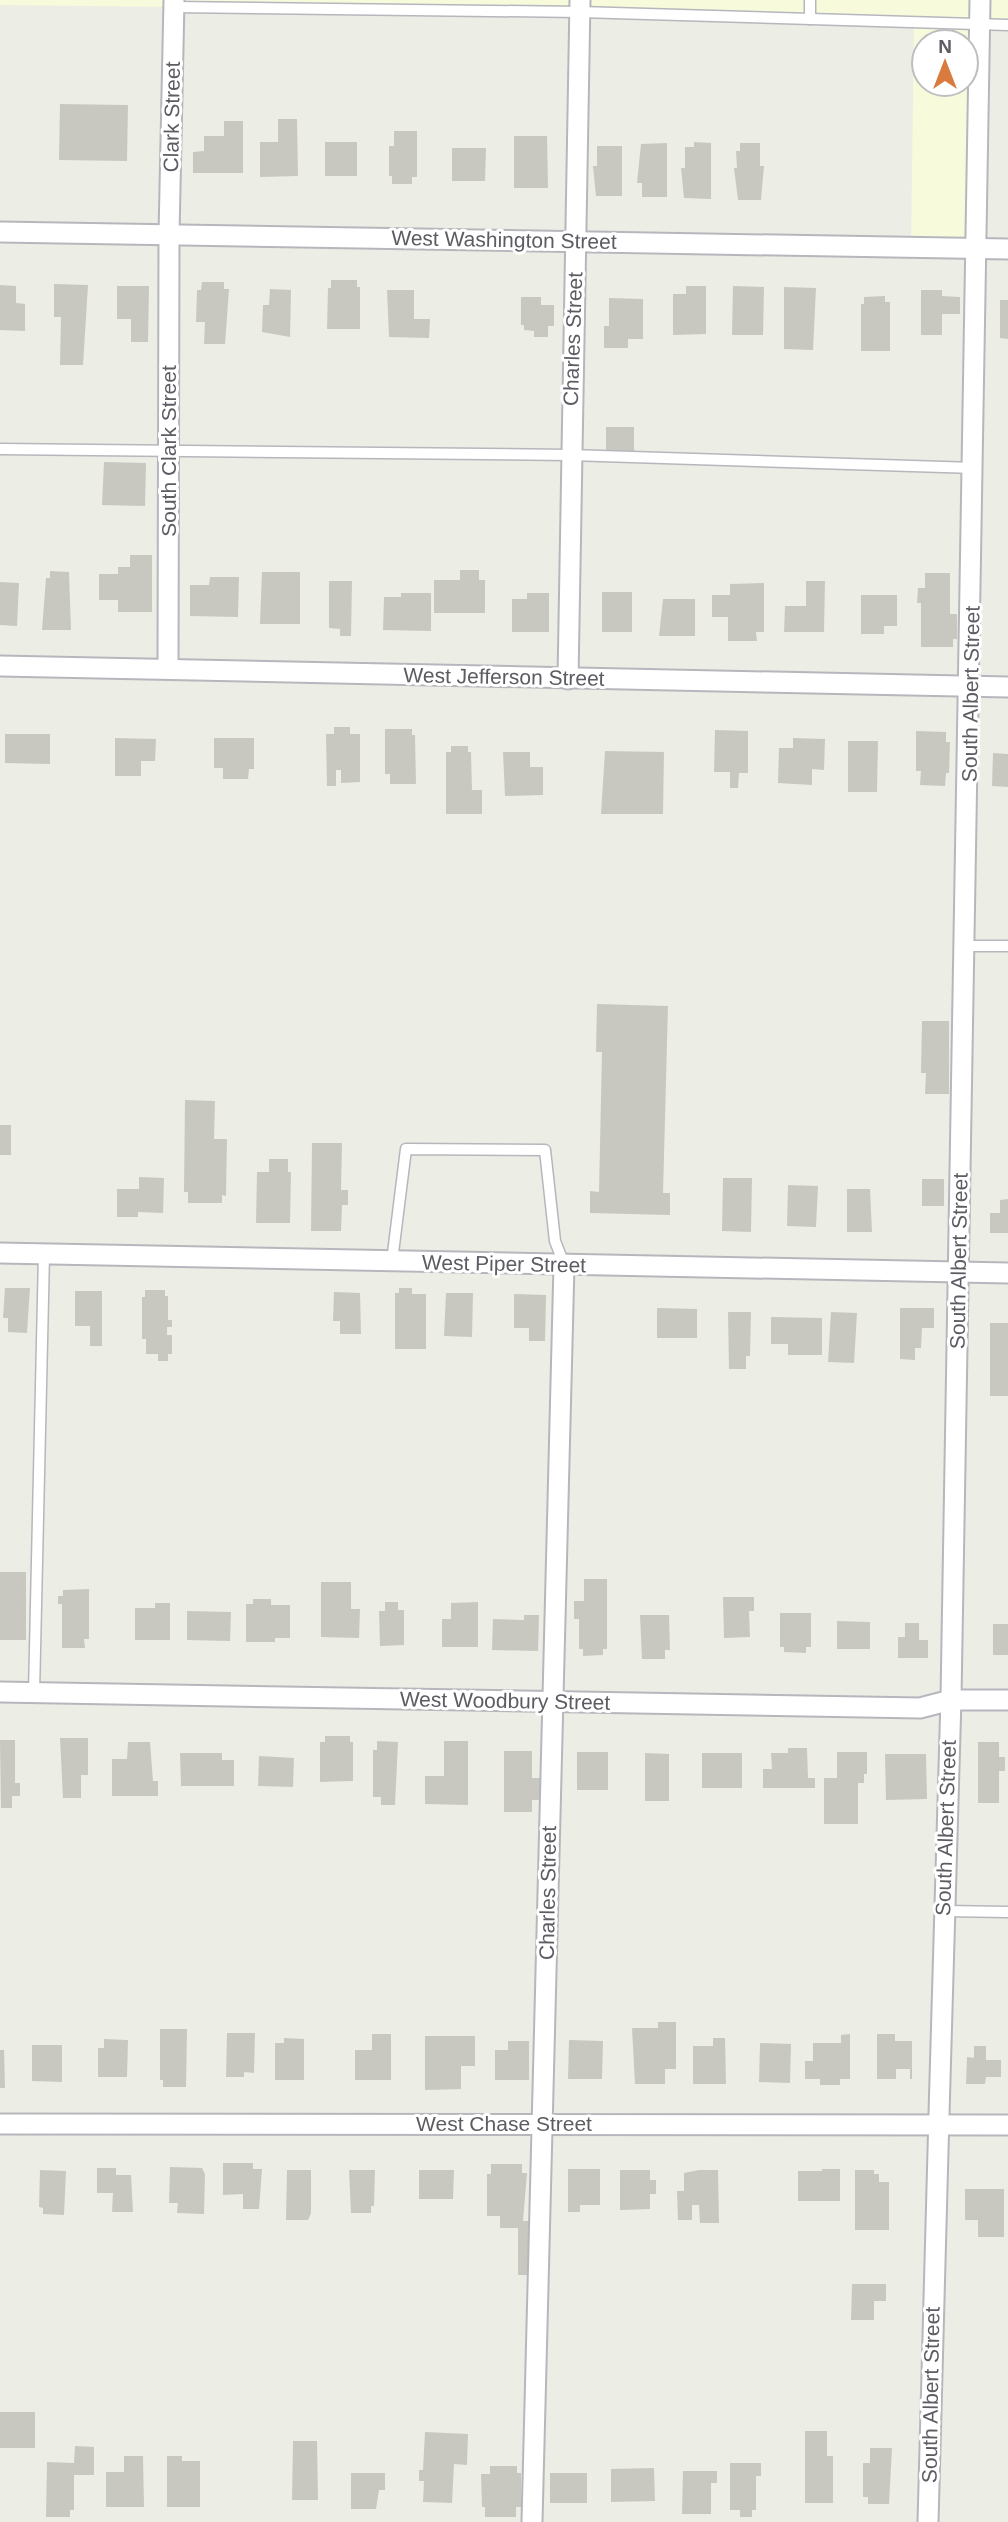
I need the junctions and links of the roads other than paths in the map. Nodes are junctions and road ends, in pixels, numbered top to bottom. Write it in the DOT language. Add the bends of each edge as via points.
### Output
graph roads {
  1 [pos="810,0"];
  2 [pos="981,0"];
  3 [pos="174,4"];
  4 [pos="580,6"];
  5 [pos="810,19"];
  6 [pos="980,25"];
  7 [pos="1008,25"];
  8 [pos="0,232"];
  9 [pos="169,235"];
  10 [pos="576,242"];
  11 [pos="977,249"];
  12 [pos="1008,250"];
  13 [pos="0,449"];
  14 [pos="170,449"];
  15 [pos="570,456"];
  16 [pos="975,468"];
  17 [pos="0,666"];
  18 [pos="168,668"];
  19 [pos="568,679"];
  20 [pos="972,687"];
  21 [pos="1008,687"];
  22 [pos="966,946"];
  23 [pos="1008,946"];
  24 [pos="0,1253"];
  25 [pos="44,1254"];
  26 [pos="392,1261"];
  27 [pos="564,1265"];
  28 [pos="959,1273"];
  29 [pos="1008,1273"];
  30 [pos="0,1692"];
  31 [pos="34,1693"];
  32 [pos="951,1700"];
  33 [pos="1008,1700"];
  34 [pos="551,1702"];
  35 [pos="944,1911"];
  36 [pos="1008,1912"];
  37 [pos="0,2124"];
  38 [pos="544,2124"];
  39 [pos="936,2125"];
  40 [pos="1008,2126"];
  41 [pos="532,2522"];
  42 [pos="928,2522"];
  1 -- 5 [label="lane"];
  2 -- 6 [label="street, South Albert Street"];
  3 -- 4 [label="lane"];
  3 -- 9 [label="street, Clark Street"];
  4 -- 5 [label="lane"];
  4 -- 10 [label="street, Charles Street"];
  5 -- 6 [label="lane"];
  6 -- 7 [label="lane"];
  6 -- 11 [label="street, South Albert Street"];
  8 -- 9 [label="street, West Washington Street"];
  9 -- 10 [label="street, West Washington Street"];
  9 -- 14 [label="street, South Clark Street"];
  10 -- 11 [label="street, West Washington Street"];
  10 -- 15 [label="street, Charles Street"];
  11 -- 12 [label="street, West Washington Street"];
  11 -- 16 [label="street, South Albert Street"];
  13 -- 14 [label="lane"];
  14 -- 15 [label="lane"];
  14 -- 18 [label="street, South Clark Street"];
  15 -- 16 [label="lane"];
  15 -- 19 [label="street, Charles Street"];
  16 -- 20 [label="street, South Albert Street"];
  17 -- 18 [label="street, West Jefferson Street"];
  18 -- 19 [label="street, West Jefferson Street"];
  19 -- 20 [label="street, West Jefferson Street"];
  20 -- 21 [label="street, West Jefferson Street"];
  20 -- 22 [label="street, South Albert Street"];
  22 -- 23 [label="lane"];
  22 -- 28 [label="street, South Albert Street"];
  24 -- 25 [label="street, West Piper Street"];
  25 -- 26 [label="street, West Piper Street"];
  25 -- 31 [label="lane"];
  26 -- 27 [label="street, West Piper Street"];
  26 -- 27 [label="lane" via="407,1149 545,1150 555,1241"];
  27 -- 28 [label="street, West Piper Street"];
  27 -- 34 [label="street, Charles Street"];
  28 -- 29 [label="street, West Piper Street"];
  28 -- 32 [label="street, South Albert Street"];
  30 -- 31 [label="street, West Woodbury Street"];
  31 -- 34 [label="street, West Woodbury Street"];
  32 -- 33 [label="street, West Woodbury Street"];
  32 -- 34 [label="street, West Woodbury Street" via="920,1708"];
  32 -- 35 [label="street, South Albert Street"];
  34 -- 38 [label="street, Charles Street"];
  35 -- 36 [label="lane"];
  35 -- 39 [label="street, South Albert Street"];
  37 -- 38 [label="street, West Chase Street"];
  38 -- 39 [label="street, West Chase Street"];
  38 -- 41 [label="street, Charles Street"];
  39 -- 40 [label="street, West Chase Street"];
  39 -- 42 [label="street, South Albert Street"];
}
